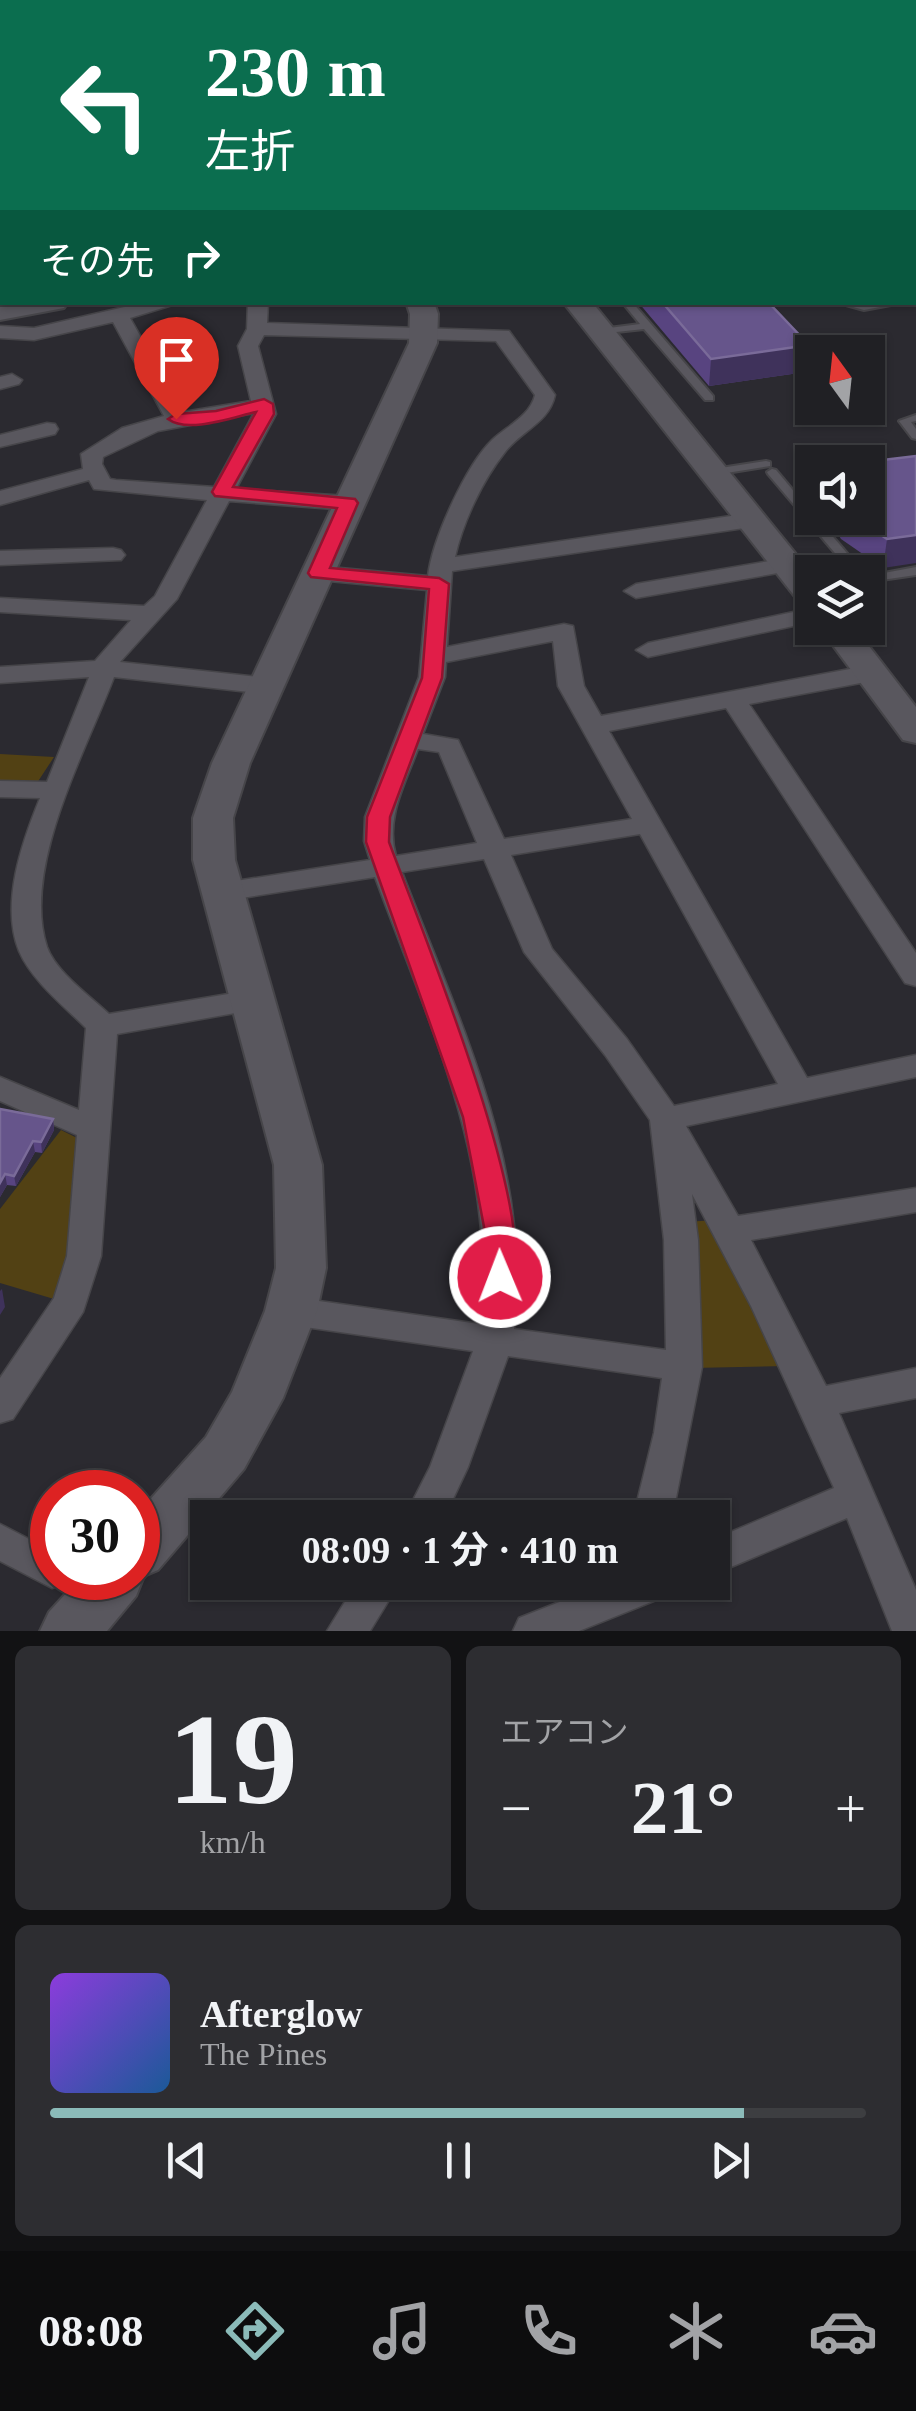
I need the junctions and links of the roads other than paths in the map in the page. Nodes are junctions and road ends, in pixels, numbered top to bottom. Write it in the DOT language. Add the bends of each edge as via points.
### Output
graph roads {
  1 [pos="38,305"];
  2 [pos="161,305"];
  3 [pos="579,305"];
  4 [pos="628,305"];
  5 [pos="854,305"];
  6 [pos="880,305"];
  7 [pos="0,312"];
  8 [pos="119,315"];
  9 [pos="258,316"];
  10 [pos="422,318"];
  11 [pos="646,326"];
  12 [pos="0,332"];
  13 [pos="601,332"];
  14 [pos="710,398"];
  15 [pos="264,404"];
  16 [pos="915,414"];
  17 [pos="176,419"];
  18 [pos="48,429"];
  19 [pos="916,436"];
  20 [pos="0,441"];
  21 [pos="95,472"];
  22 [pos="714,472"];
  23 [pos="221,492"];
  24 [pos="0,498"];
  25 [pos="348,503"];
  26 [pos="752,520"];
  27 [pos="842,555"];
  28 [pos="113,556"];
  29 [pos="0,558"];
  30 [pos="916,571"];
  31 [pos="318,573"];
  32 [pos="440,575"];
  33 [pos="795,576"];
  34 [pos="885,576"];
  35 [pos="795,590"];
  36 [pos="636,591"];
  37 [pos="795,594"];
  38 [pos="0,606"];
  39 [pos="152,614"];
  40 [pos="850,645"];
  41 [pos="648,650"];
  42 [pos="431,658"];
  43 [pos="104,668"];
  44 [pos="872,673"];
  45 [pos="0,675"];
  46 [pos="267,686"];
  47 [pos="734,700"];
  48 [pos="592,726"];
  49 [pos="916,732"];
  50 [pos="409,740"];
  51 [pos="0,790"];
  52 [pos="56,790"];
  53 [pos="646,825"];
  54 [pos="494,848"];
  55 [pos="386,868"];
  56 [pos="223,892"];
  57 [pos="14,914"];
  58 [pos="916,976"];
  59 [pos="252,1000"];
  60 [pos="102,1026"];
  61 [pos="916,1066"];
  62 [pos="0,1088"];
  63 [pos="799,1093"];
  64 [pos="666,1120"];
  65 [pos="96,1130"];
  66 [pos="916,1200"];
  67 [pos="732,1230"];
  68 [pos="291,1311"];
  69 [pos="494,1340"];
  70 [pos="684,1367"];
  71 [pos="916,1383"];
  72 [pos="816,1404"];
  73 [pos="0,1408"];
  74 [pos="854,1497"];
  75 [pos="431,1500"];
  76 [pos="656,1500"];
  77 [pos="160,1527"];
  78 [pos="0,1541"];
  79 [pos="730,1550"];
  80 [pos="30,1560"];
  81 [pos="368,1600"];
  82 [pos="607,1600"];
  83 [pos="910,1611"];
  84 [pos="347,1631"];
  85 [pos="533,1631"];
  1 -- 7 [label="street"];
  2 -- 8 [label="street"];
  3 -- 13 [label="street"];
  4 -- 11 [label="lane"];
  5 -- 6 [label="lane"];
  8 -- 12 [label="street" via="34,334"];
  8 -- 17 [label="street"];
  9 -- 10 [label="street"];
  9 -- 15 [label="street" via="248,346"];
  10 -- 25 [label="street"];
  10 -- 32 [label="street" via="502,336 545,395 542,409 497,447 450,529"];
  11 -- 13 [label="lane"];
  11 -- 14 [label="lane"];
  13 -- 22 [label="street"];
  15 -- 17 [label="street"];
  15 -- 23 [label="street" via="265,414"];
  16 -- 19 [label="lane" via="904,421"];
  17 -- 21 [label="street" via="102,446 92,454"];
  18 -- 20 [label="street"];
  21 -- 23 [label="street" via="102,484 116,487"];
  21 -- 24 [label="street"];
  22 -- 26 [label="street"];
  22 -- 27 [label="lane" via="769,468"];
  23 -- 25 [label="street"];
  23 -- 39 [label="street"];
  25 -- 31 [label="street"];
  26 -- 32 [label="street"];
  26 -- 33 [label="street"];
  28 -- 29 [label="street"];
  30 -- 34 [label="lane"];
  31 -- 32 [label="street"];
  31 -- 46 [label="street"];
  32 -- 42 [label="street"];
  35 -- 36 [label="street"];
  37 -- 41 [label="street"];
  38 -- 39 [label="street"];
  39 -- 43 [label="street"];
  40 -- 44 [label="street"];
  42 -- 48 [label="street" via="564,631 571,686"];
  42 -- 50 [label="street" via="432,678"];
  43 -- 45 [label="street"];
  43 -- 46 [label="street"];
  43 -- 52 [label="street"];
  44 -- 47 [label="street"];
  44 -- 49 [label="street"];
  46 -- 56 [label="street" via="219,789 214,860"];
  47 -- 48 [label="street"];
  47 -- 58 [label="street"];
  48 -- 53 [label="street"];
  50 -- 54 [label="street" via="449,746"];
  50 -- 55 [label="street" via="379,817"];
  51 -- 52 [label="street"];
  52 -- 57 [label="street"];
  53 -- 54 [label="street"];
  53 -- 63 [label="street"];
  54 -- 55 [label="street"];
  54 -- 64 [label="street" via="539,952"];
  55 -- 56 [label="street"];
  55 -- 69 [label="street" via="477,1117 492,1180 500,1277"];
  56 -- 59 [label="street"];
  57 -- 60 [label="street" via="39,960"];
  59 -- 60 [label="street"];
  59 -- 68 [label="street" via="298,1165 301,1268"];
  60 -- 65 [label="street"];
  61 -- 63 [label="street"];
  62 -- 65 [label="street"];
  63 -- 64 [label="street"];
  64 -- 67 [label="street"];
  64 -- 70 [label="street" via="685,1286"];
  65 -- 73 [label="street" via="84,1256 71,1302"];
  66 -- 67 [label="street"];
  67 -- 72 [label="street"];
  68 -- 69 [label="street"];
  68 -- 77 [label="street" via="256,1398 224,1453"];
  69 -- 70 [label="street"];
  69 -- 75 [label="street"];
  70 -- 76 [label="street"];
  71 -- 72 [label="street"];
  72 -- 74 [label="street"];
  74 -- 79 [label="street"];
  74 -- 83 [label="street"];
  78 -- 80 [label="street"];
  81 -- 84 [label="street"];
  82 -- 85 [label="street"];
}
